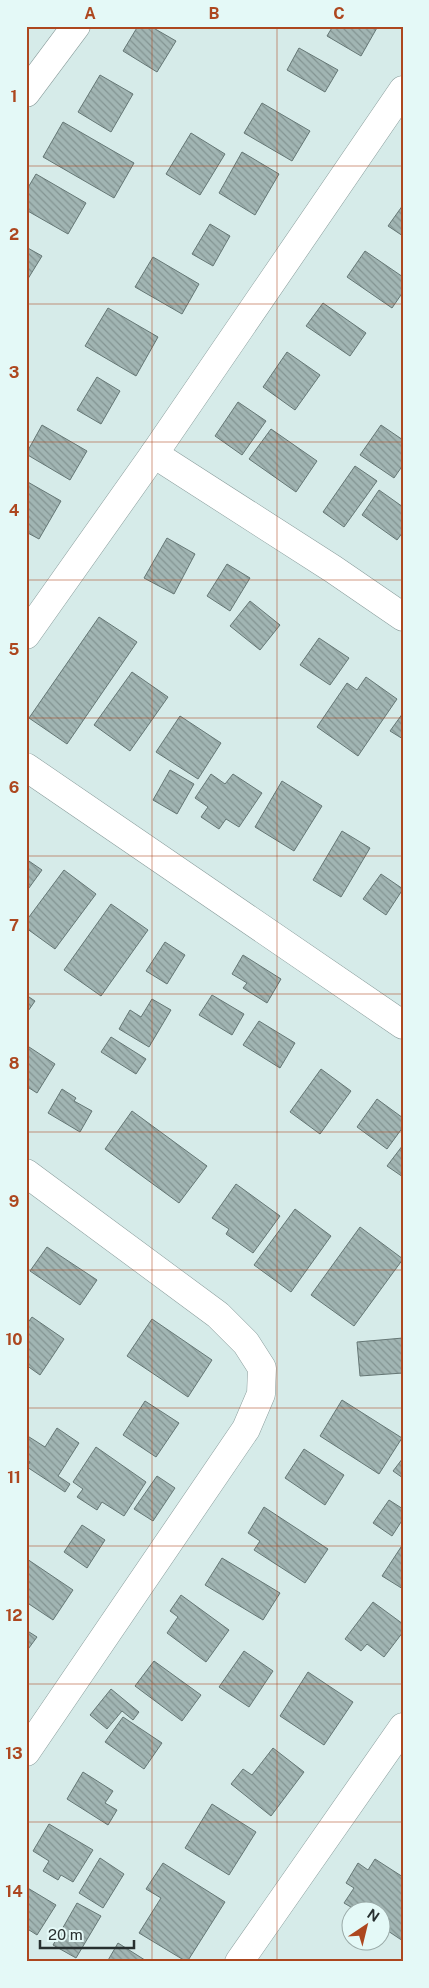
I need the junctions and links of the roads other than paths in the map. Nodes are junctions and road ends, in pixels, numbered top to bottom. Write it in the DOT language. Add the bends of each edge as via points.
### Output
graph roads {
  1 [pos="76,26"];
  2 [pos="403,90"];
  3 [pos="26,93"];
  4 [pos="154,454"];
  5 [pos="403,617"];
  6 [pos="26,635"];
  7 [pos="26,767"];
  8 [pos="403,1025"];
  9 [pos="28,1177"];
  10 [pos="403,1727"];
  11 [pos="26,1752"];
  12 [pos="247,1959"];
  1 -- 3 [label="street"];
  2 -- 4 [label="street"];
  4 -- 5 [label="street"];
  4 -- 6 [label="street"];
  7 -- 8 [label="street"];
  9 -- 11 [label="street" via="218,1315 246,1343 262,1368 261,1394 246,1429"];
  10 -- 12 [label="street"];
}
